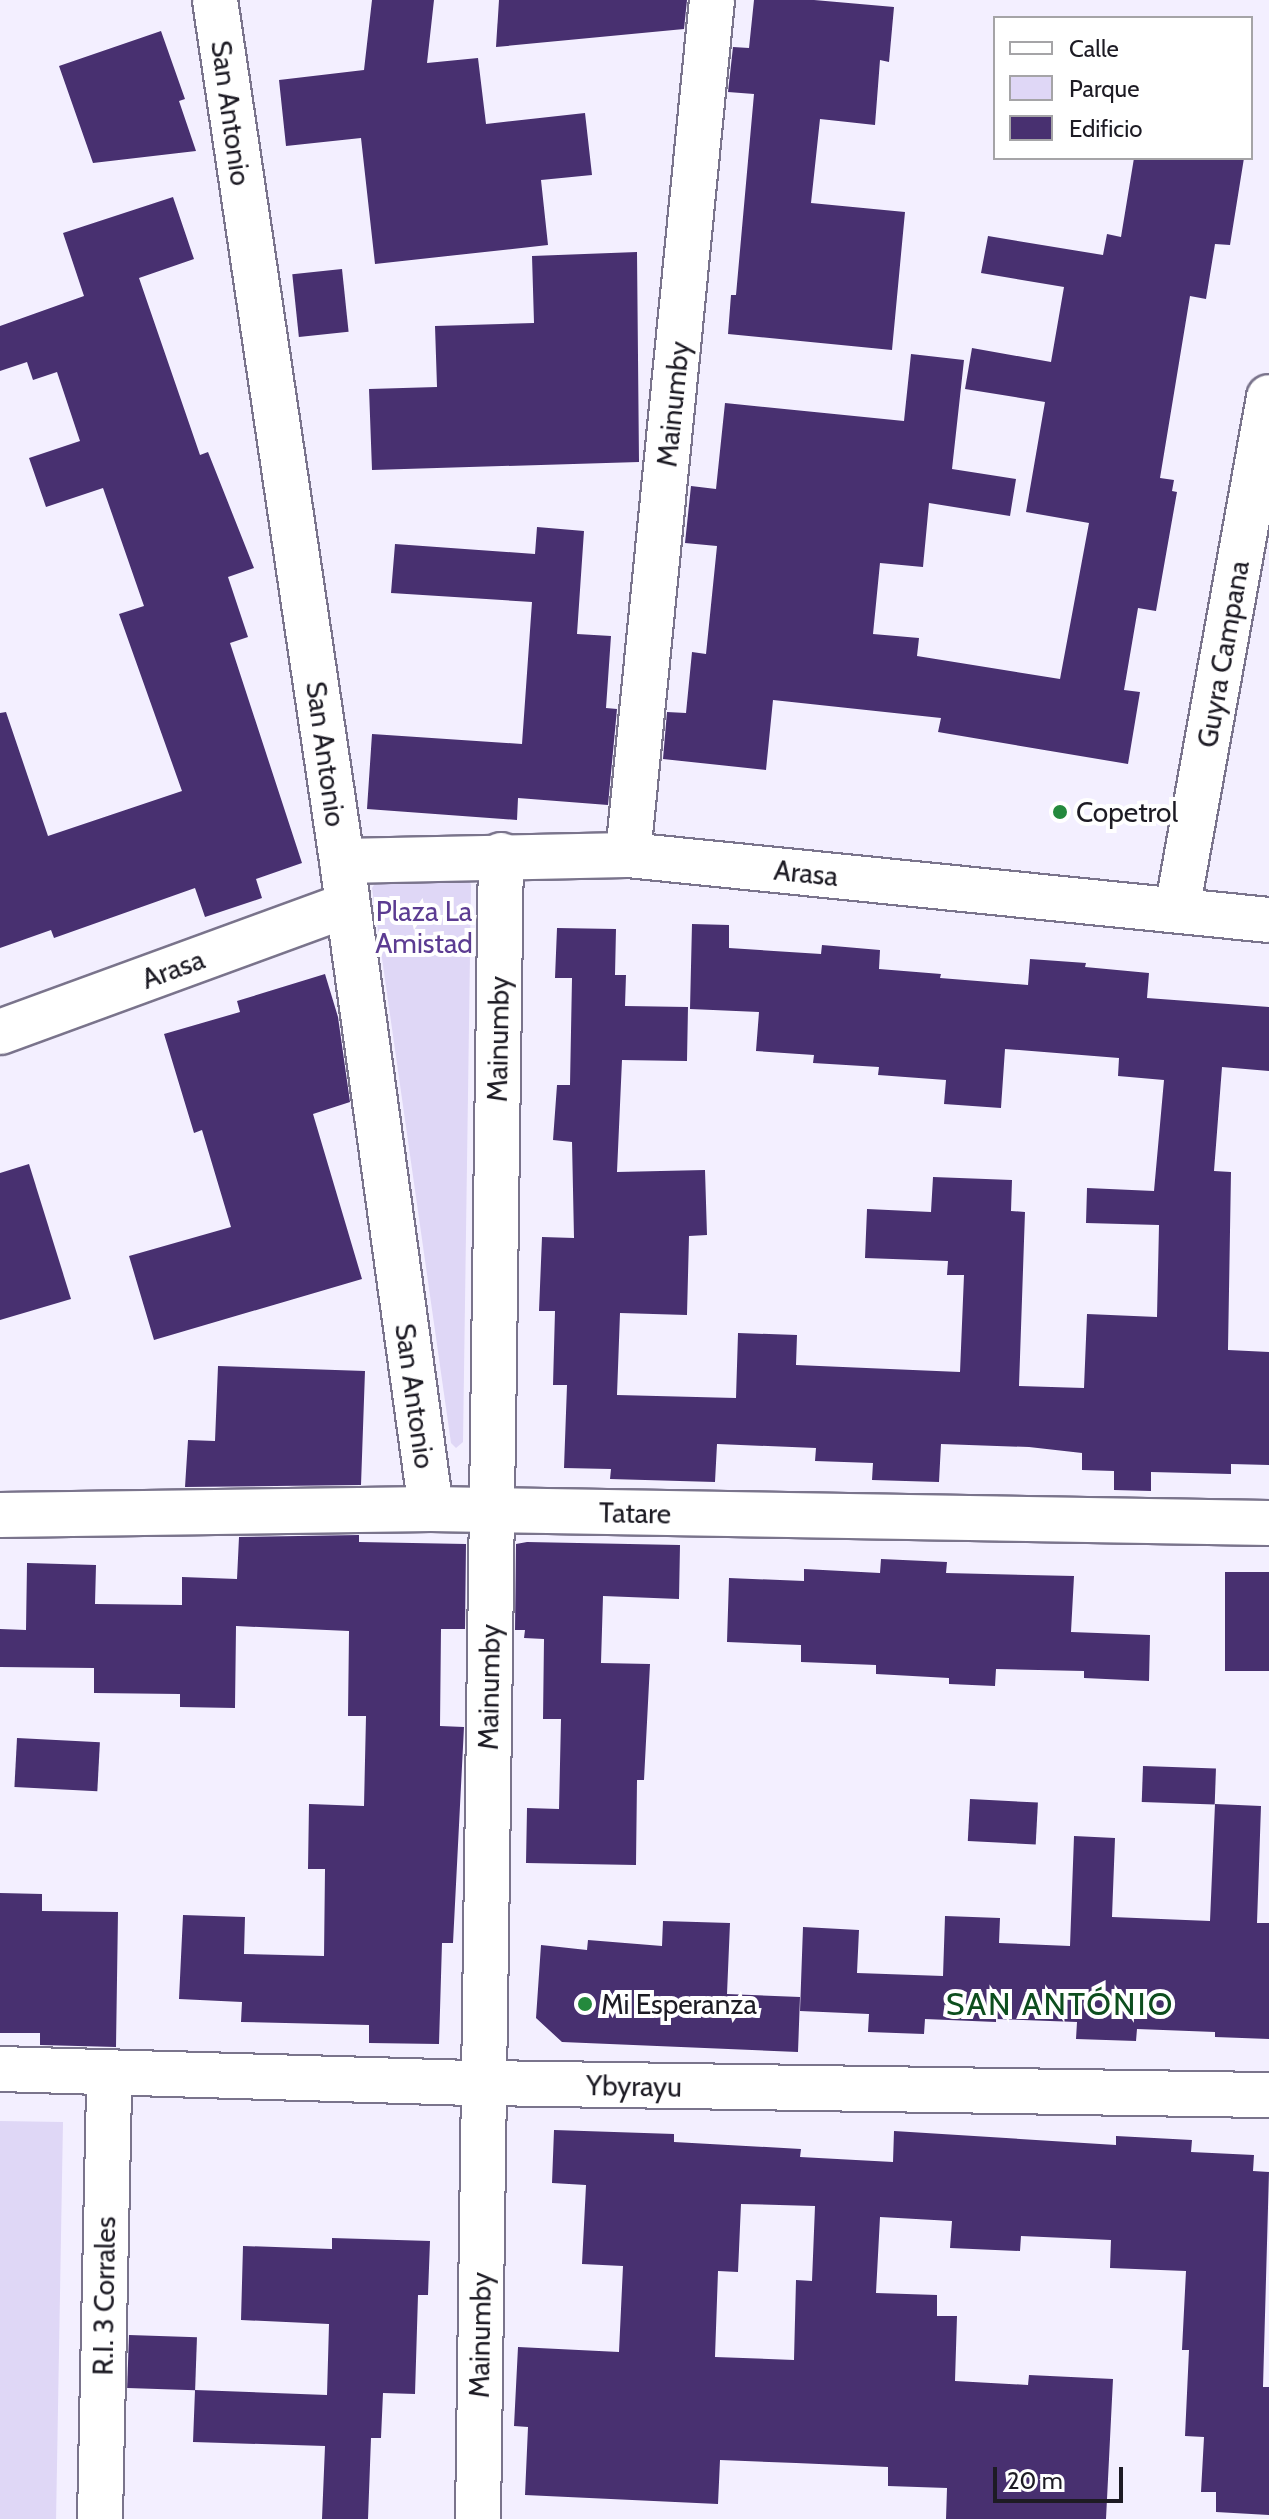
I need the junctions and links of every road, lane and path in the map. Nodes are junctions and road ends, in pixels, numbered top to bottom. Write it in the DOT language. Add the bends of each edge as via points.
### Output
graph roads {
  1 [pos="215,0"];
  2 [pos="712,0"];
  3 [pos="1269,397"];
  4 [pos="501,855"];
  5 [pos="628,855"];
  6 [pos="342,861"];
  7 [pos="347,905"];
  8 [pos="1177,910"];
  9 [pos="1269,920"];
  10 [pos="0,1032"];
  11 [pos="431,1509"];
  12 [pos="492,1510"];
  13 [pos="0,1515"];
  14 [pos="1269,1523"];
  15 [pos="0,2069"];
  16 [pos="109,2072"];
  17 [pos="484,2083"];
  18 [pos="1269,2095"];
  19 [pos="100,2519"];
  20 [pos="478,2519"];
  1 -- 6 [label="street, San Antonio"];
  2 -- 5 [label="street, Mainumby"];
  3 -- 8 [label="street, Guyra Campana"];
  4 -- 5 [label="street, Arasa"];
  4 -- 6 [label="street, Arasa"];
  4 -- 12 [label="street, Mainumby"];
  5 -- 8 [label="street, Arasa"];
  6 -- 7 [label="street, San Antonio"];
  7 -- 10 [label="street, Arasa"];
  7 -- 11 [label="street, San Antonio"];
  8 -- 9 [label="street, Arasa"];
  11 -- 12 [label="street, Tatare"];
  11 -- 13 [label="street, Tatare"];
  12 -- 14 [label="street, Tatare"];
  12 -- 17 [label="street, Mainumby"];
  15 -- 16 [label="street, Ybyrayu"];
  16 -- 17 [label="street, Ybyrayu"];
  16 -- 19 [label="street, R.I. 3 Corrales"];
  17 -- 18 [label="street, Ybyrayu"];
  17 -- 20 [label="street, Mainumby"];
}
